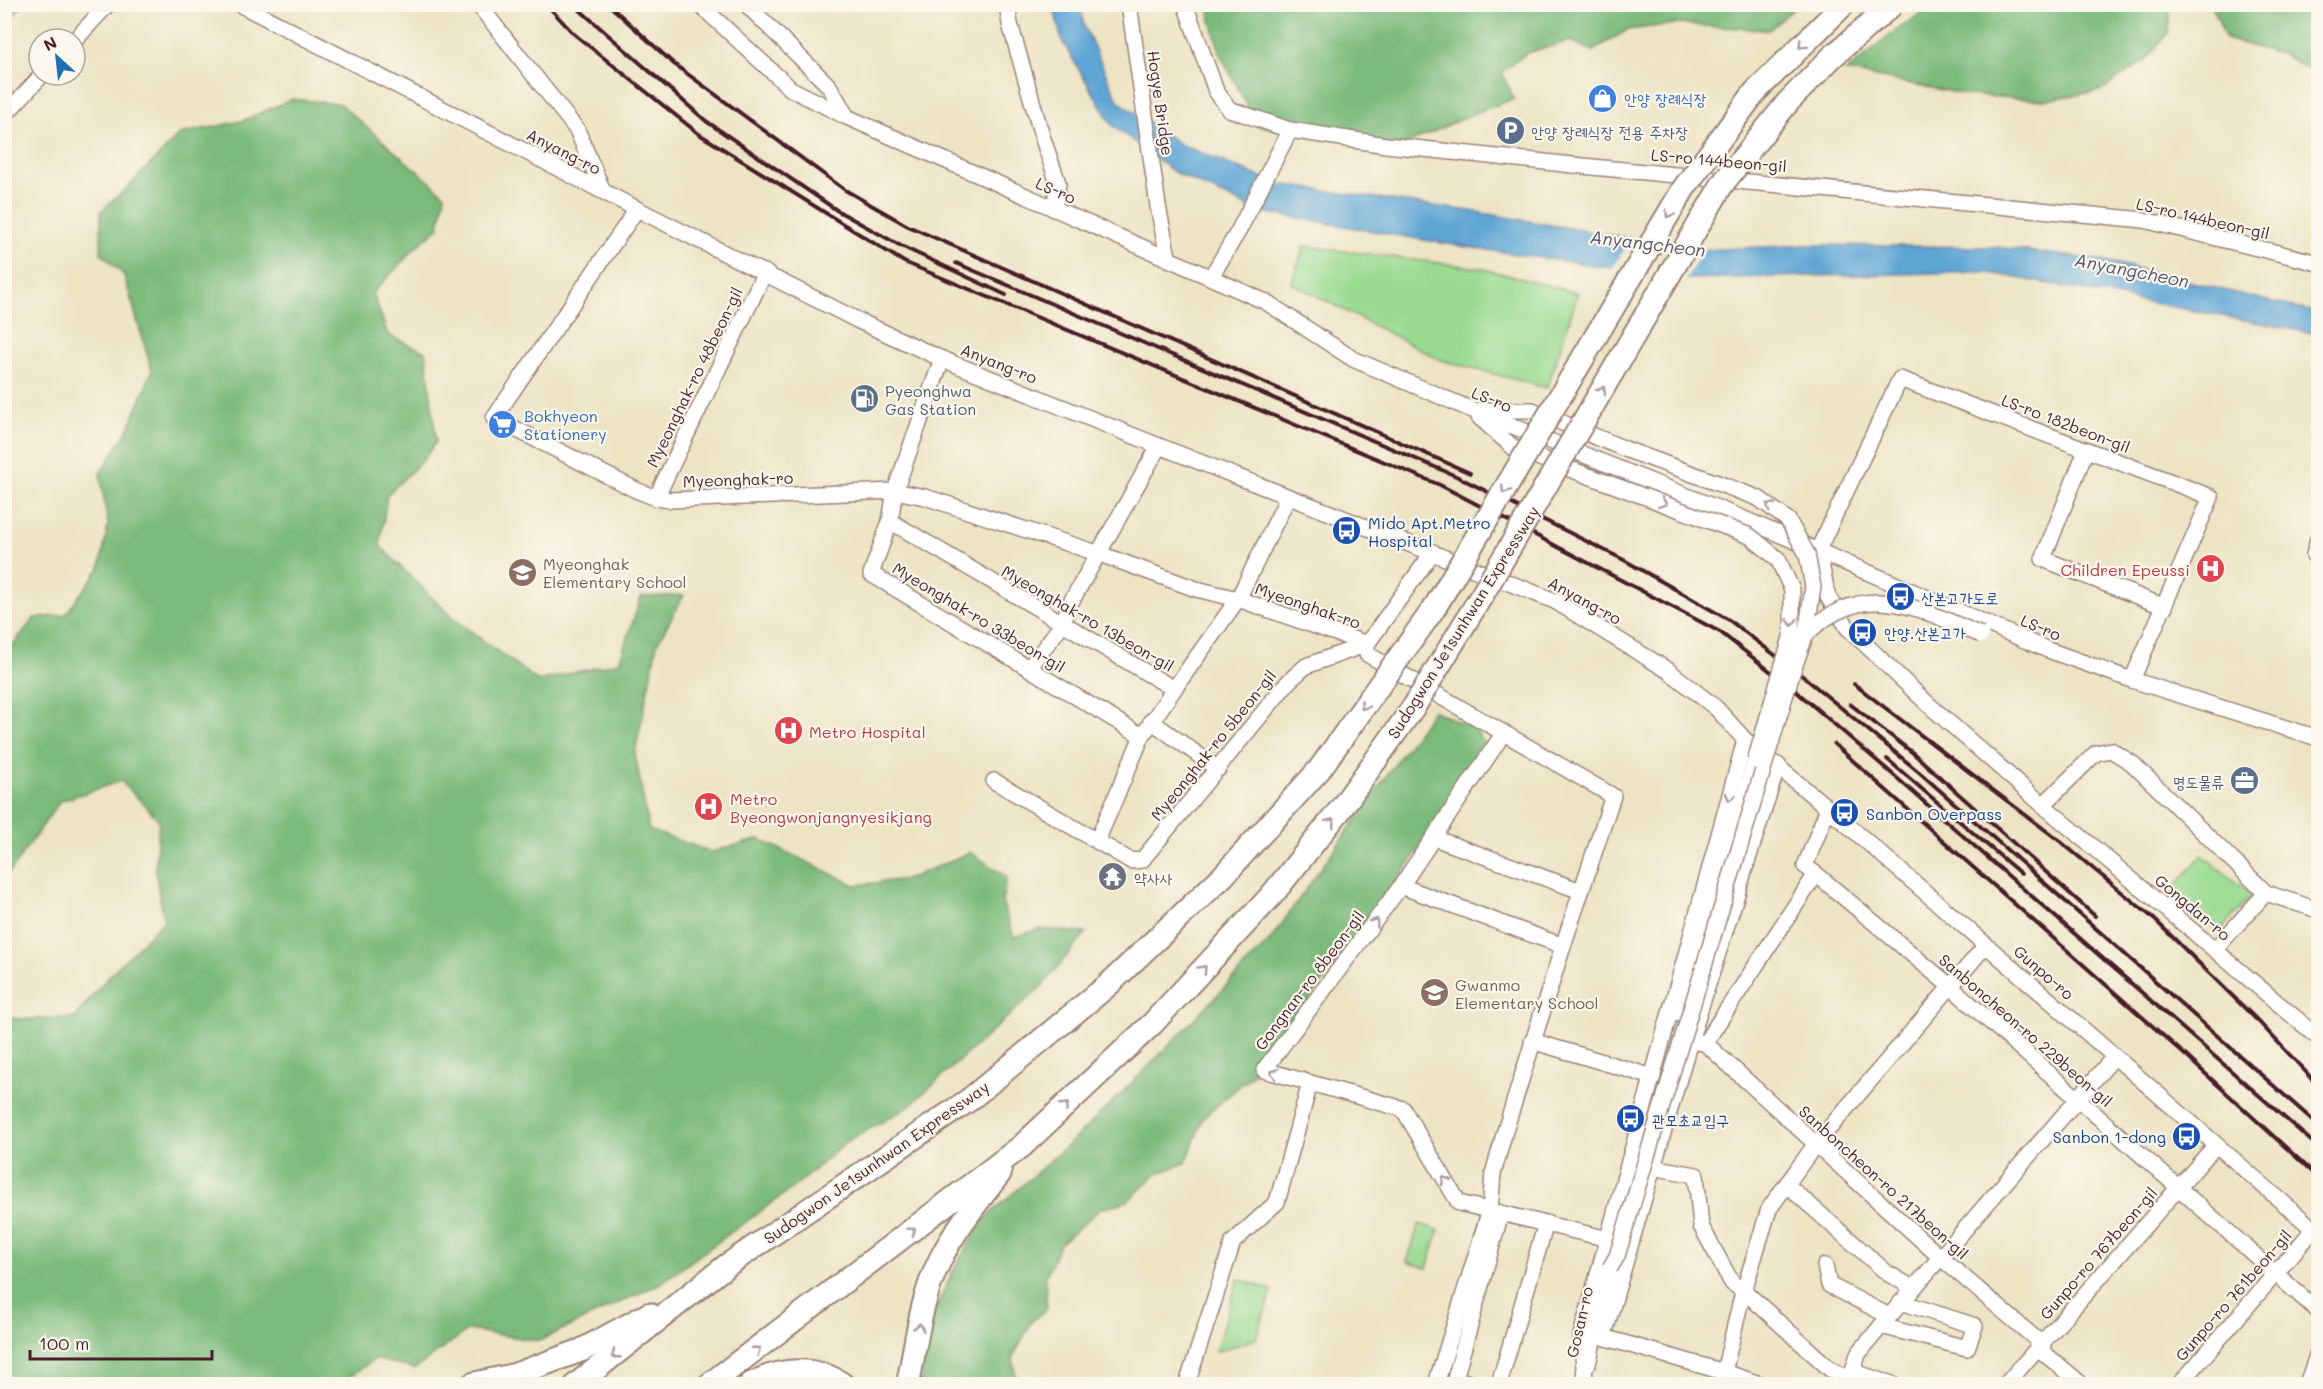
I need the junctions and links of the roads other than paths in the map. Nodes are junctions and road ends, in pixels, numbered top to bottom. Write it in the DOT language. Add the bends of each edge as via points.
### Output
graph roads {
  1 [pos="108,4"];
  2 [pos="239,4"];
  3 [pos="264,4"];
  4 [pos="478,4"];
  5 [pos="699,4"];
  6 [pos="746,4"];
  7 [pos="1007,4"];
  8 [pos="1129,4"];
  9 [pos="1185,4"];
  10 [pos="1844,4"];
  11 [pos="1893,4"];
  12 [pos="270,20"];
  13 [pos="87,27"];
  14 [pos="31,87"];
  15 [pos="4,116"];
  16 [pos="847,117"];
  17 [pos="1287,136"];
  18 [pos="603,191"];
  19 [pos="1054,209"];
  20 [pos="637,210"];
  21 [pos="1168,257"];
  22 [pos="2319,263"];
  23 [pos="765,272"];
  24 [pos="1211,277"];
  25 [pos="942,359"];
  26 [pos="1470,410"];
  27 [pos="1159,446"];
  28 [pos="2086,450"];
  29 [pos="895,491"];
  30 [pos="1288,496"];
  31 [pos="656,498"];
  32 [pos="890,521"];
  33 [pos="2319,539"];
  34 [pos="1818,550"];
  35 [pos="1433,552"];
  36 [pos="1100,554"];
  37 [pos="2319,556"];
  38 [pos="1238,599"];
  39 [pos="2165,607"];
  40 [pos="1062,624"];
  41 [pos="1806,634"];
  42 [pos="1366,644"];
  43 [pos="2048,650"];
  44 [pos="1030,667"];
  45 [pos="2132,680"];
  46 [pos="1174,689"];
  47 [pos="1151,721"];
  48 [pos="1503,734"];
  49 [pos="1142,736"];
  50 [pos="2319,738"];
  51 [pos="1745,741"];
  52 [pos="1778,765"];
  53 [pos="1218,769"];
  54 [pos="994,781"];
  55 [pos="2043,805"];
  56 [pos="1828,808"];
  57 [pos="1434,838"];
  58 [pos="1096,842"];
  59 [pos="1816,874"];
  60 [pos="1401,886"];
  61 [pos="1581,891"];
  62 [pos="2266,892"];
  63 [pos="2319,910"];
  64 [pos="1986,945"];
  65 [pos="1563,946"];
  66 [pos="2215,949"];
  67 [pos="1951,987"];
  68 [pos="2319,1037"];
  69 [pos="1532,1041"];
  70 [pos="1698,1042"];
  71 [pos="2114,1057"];
  72 [pos="1653,1077"];
  73 [pos="1310,1083"];
  74 [pos="2079,1099"];
  75 [pos="1815,1145"];
  76 [pos="2216,1145"];
  77 [pos="1022,1146"];
  78 [pos="1652,1167"];
  79 [pos="1786,1185"];
  80 [pos="2178,1188"];
  81 [pos="1496,1212"];
  82 [pos="1546,1223"];
  83 [pos="2316,1231"];
  84 [pos="1608,1239"];
  85 [pos="1940,1257"];
  86 [pos="726,1266"];
  87 [pos="1825,1266"];
  88 [pos="1610,1268"];
  89 [pos="2276,1274"];
  90 [pos="1913,1288"];
  91 [pos="1744,1291"];
  92 [pos="1901,1302"];
  93 [pos="2319,1311"];
  94 [pos="1885,1321"];
  95 [pos="1603,1337"];
  96 [pos="2041,1347"];
  97 [pos="2319,1353"];
  98 [pos="1724,1372"];
  99 [pos="1850,1378"];
  100 [pos="1584,1381"];
  101 [pos="473,1384"];
  102 [pos="577,1384"];
  103 [pos="710,1384"];
  104 [pos="751,1384"];
  105 [pos="842,1384"];
  106 [pos="908,1384"];
  107 [pos="1187,1384"];
  108 [pos="1436,1384"];
  109 [pos="1473,1384"];
  110 [pos="1499,1384"];
  111 [pos="1760,1384"];
  112 [pos="1892,1384"];
  113 [pos="2006,1384"];
  114 [pos="2081,1384"];
  115 [pos="2180,1384"];
  116 [pos="2307,1384"];
  1 -- 13 [label="street"];
  2 -- 12 [label="street, Anyang-ro"];
  3 -- 12 [label="street"];
  4 -- 18 [label="street" via="577,130"];
  5 -- 16 [label="street, LS-ro" via="791,89"];
  6 -- 16 [label="street" via="829,86"];
  7 -- 19 [label="street" via="1058,183"];
  8 -- 21 [label="street, Hogye Bridge, bridge"];
  9 -- 17 [label="street, LS-ro 144beon-gil" via="1216,91 1229,109"];
  10 -- 86 [label="highway, Sudogwon Je1sunhwan Expressway, one-way, bridge" via="1755,92 1684,188 1435,607 1319,770 1223,876 1107,986 969,1100"];
  77 -- 11 [label="highway, Sudogwon Je1sunhwan Expressway, one-way, bridge" via="1152,1024 1271,896 1341,810 1415,705 1723,183 1788,102"];
  12 -- 18 [label="street, Anyang-ro"];
  14 -- 15 [label="street"];
  16 -- 19 [label="street, LS-ro"];
  17 -- 22 [label="street, LS-ro 144beon-gil" via="2144,220"];
  17 -- 24 [label="street"];
  18 -- 20 [label="street, Anyang-ro"];
  19 -- 21 [label="street, LS-ro"];
  20 -- 23 [label="street, Anyang-ro"];
  20 -- 31 [label="street, Myeonghak-ro" via="494,418"];
  21 -- 24 [label="street, LS-ro"];
  23 -- 25 [label="street, Anyang-ro"];
  23 -- 31 [label="street, Myeonghak-ro 48beon-gil"];
  24 -- 26 [label="street, LS-ro" via="1266,302 1353,359"];
  25 -- 27 [label="street, Anyang-ro"];
  25 -- 29 [label="street, Myeonghak-ro 33beon-gil"];
  26 -- 34 [label="street, LS-ro"];
  41 -- 26 [label="street, one-way, bridge" via="1813,587 1807,554 1788,520 1758,498 1532,410"];
  26 -- 88 [label="street, one-way, bridge" via="1515,449 1750,536 1778,559 1792,590 1792,634 1610,1255"];
  27 -- 30 [label="street, Anyang-ro"];
  27 -- 36 [label="street"];
  28 -- 34 [label="street, LS-ro 182beon-gil" via="1900,379"];
  28 -- 39 [label="street" via="2043,559"];
  28 -- 39 [label="street, LS-ro 182beon-gil" via="2211,497"];
  29 -- 31 [label="street, Myeonghak-ro"];
  29 -- 32 [label="street, Myeonghak-ro 33beon-gil"];
  29 -- 36 [label="street, Myeonghak-ro" via="925,497"];
  30 -- 35 [label="street, Anyang-ro"];
  30 -- 38 [label="street, Myeonghak-ro"];
  32 -- 40 [label="street, Myeonghak-ro 13beon-gil"];
  32 -- 44 [label="street, Myeonghak-ro 33beon-gil" via="871,574"];
  33 -- 37 [label="street" via="2314,555"];
  34 -- 43 [label="street, LS-ro"];
  34 -- 55 [label="street, Gongdan-ro" via="1828,597 1848,627 1930,706"];
  35 -- 42 [label="street"];
  35 -- 51 [label="street, Anyang-ro" via="1564,607 1669,670 1716,708"];
  36 -- 38 [label="street, Myeonghak-ro" via="1196,589"];
  36 -- 40 [label="street"];
  38 -- 42 [label="street, Myeonghak-ro"];
  38 -- 46 [label="street, Myeonghak-ro 13beon-gil"];
  39 -- 45 [label="street, LS-ro 182beon-gil"];
  40 -- 44 [label="street"];
  40 -- 46 [label="street, Myeonghak-ro 13beon-gil"];
  41 -- 43 [label="street, bridge" via="1836,611 1873,602 1902,604 1981,635"];
  41 -- 88 [label="street, bridge" via="1617,1256"];
  42 -- 48 [label="street" via="1367,654"];
  42 -- 53 [label="street, Myeonghak-ro 5beon-gil" via="1306,666 1289,681"];
  43 -- 45 [label="street, LS-ro"];
  44 -- 49 [label="street, Myeonghak-ro 33beon-gil"];
  45 -- 50 [label="street, LS-ro"];
  46 -- 47 [label="street"];
  47 -- 49 [label="street"];
  47 -- 53 [label="street"];
  48 -- 57 [label="street"];
  48 -- 61 [label="street" via="1613,796"];
  49 -- 58 [label="street"];
  51 -- 52 [label="street, Gunpo-ro"];
  51 -- 72 [label="street, one-way"];
  52 -- 56 [label="street, Gunpo-ro"];
  52 -- 70 [label="street"];
  53 -- 58 [label="street, Myeonghak-ro 5beon-gil" via="1142,860 1131,861"];
  54 -- 58 [label="street, Myeonghak-ro 5beon-gil"];
  55 -- 62 [label="street" via="2096,753 2111,750 2133,764"];
  55 -- 66 [label="street, Gongdan-ro"];
  56 -- 59 [label="street" via="1805,866"];
  56 -- 64 [label="street, Gunpo-ro"];
  57 -- 60 [label="street"];
  57 -- 61 [label="street"];
  59 -- 67 [label="street, Sanboncheon-ro 229beon-gil"];
  59 -- 70 [label="street"];
  60 -- 65 [label="street"];
  73 -- 60 [label="street, Gongnan-ro 8beon-gil, one-way" via="1264,1070"];
  61 -- 65 [label="street"];
  62 -- 63 [label="street"];
  62 -- 66 [label="street"];
  64 -- 67 [label="street"];
  64 -- 71 [label="street, Gunpo-ro"];
  65 -- 69 [label="street"];
  66 -- 68 [label="street, Gongdan-ro"];
  67 -- 74 [label="street, Sanboncheon-ro 229beon-gil"];
  67 -- 75 [label="street"];
  69 -- 72 [label="street"];
  69 -- 81 [label="street" via="1493,1174"];
  70 -- 75 [label="street, Sanboncheon-ro 217beon-gil"];
  70 -- 78 [label="street"];
  71 -- 74 [label="street"];
  71 -- 76 [label="street, Gunpo-ro"];
  72 -- 84 [label="street"];
  81 -- 73 [label="street, Gongnan-ro 8beon-gil, one-way" via="1459,1203 1402,1110"];
  73 -- 107 [label="street" via="1277,1202 1233,1242"];
  74 -- 80 [label="street, Sanboncheon-ro 229beon-gil"];
  74 -- 85 [label="street"];
  75 -- 79 [label="street"];
  75 -- 85 [label="street, Sanboncheon-ro 217beon-gil"];
  76 -- 80 [label="street, Gunpo-ro 767beon-gil"];
  76 -- 83 [label="street, Gunpo-ro"];
  103 -- 77 [label="highway, Sudogwon Je1sunhwan Expressway, one-way"];
  106 -- 77 [label="highway, one-way" via="926,1298 940,1260 972,1208"];
  78 -- 91 [label="street" via="1696,1175 1701,1226 1731,1283"];
  78 -- 95 [label="street"];
  79 -- 90 [label="street" via="1887,1273"];
  79 -- 91 [label="street" via="1769,1209"];
  80 -- 89 [label="street, Sanboncheon-ro 229beon-gil"];
  80 -- 96 [label="street, Gunpo-ro 767beon-gil"];
  81 -- 82 [label="street, Gongnan-ro 8beon-gil"];
  81 -- 108 [label="street"];
  81 -- 109 [label="street" via="1455,1379"];
  82 -- 84 [label="street, Gongnan-ro 8beon-gil"];
  82 -- 110 [label="street"];
  83 -- 89 [label="street, Gunpo-ro 761beon-gil"];
  84 -- 100 [label="street" via="1581,1336"];
  85 -- 90 [label="street"];
  85 -- 96 [label="street, Sanboncheon-ro 217beon-gil"];
  86 -- 101 [label="highway" via="650,1314 582,1350 514,1375"];
  86 -- 102 [label="highway, Sudogwon Je1sunhwan Expressway, one-way"];
  87 -- 94 [label="street" via="1829,1285"];
  88 -- 100 [label="street, Gosan-ro"];
  89 -- 93 [label="street, Sanboncheon-ro 229beon-gil"];
  89 -- 115 [label="street, Gunpo-ro 761beon-gil"];
  90 -- 92 [label="street"];
  91 -- 98 [label="street"];
  91 -- 99 [label="street" via="1830,1369"];
  92 -- 94 [label="street"];
  92 -- 94 [label="street" via="1975,1326 1967,1348"];
  94 -- 99 [label="street" via="1858,1354"];
  95 -- 98 [label="street"];
  95 -- 100 [label="street"];
  96 -- 113 [label="street, Gunpo-ro 767beon-gil"];
  96 -- 114 [label="street, Sanboncheon-ro 217beon-gil"];
  97 -- 116 [label="street"];
  98 -- 111 [label="street"];
  99 -- 112 [label="street"];
  104 -- 105 [label="highway" via="797,1370 818,1373"];
}
